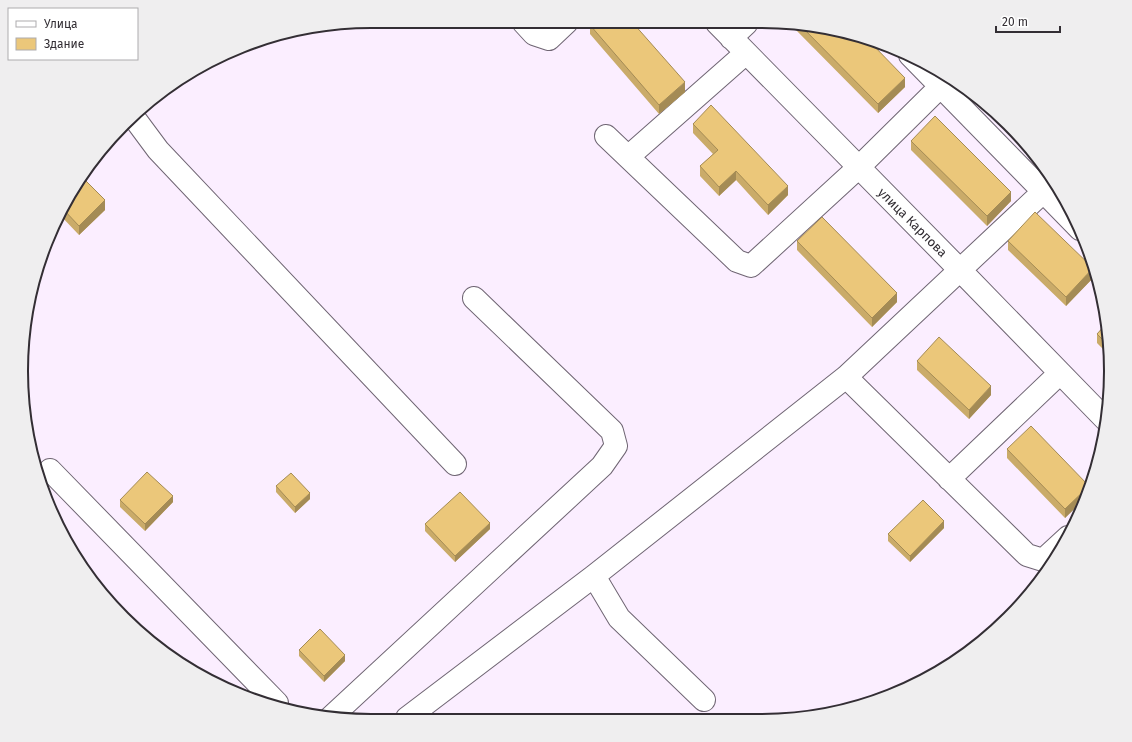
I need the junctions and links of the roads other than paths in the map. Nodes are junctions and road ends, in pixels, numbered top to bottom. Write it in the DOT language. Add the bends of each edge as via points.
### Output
graph roads {
  1 [pos="528,28"];
  2 [pos="560,28"];
  3 [pos="732,28"];
  4 [pos="746,53"];
  5 [pos="922,68"];
  6 [pos="940,87"];
  7 [pos="136,121"];
  8 [pos="606,136"];
  9 [pos="628,157"];
  10 [pos="859,167"];
  11 [pos="1043,192"];
  12 [pos="1069,218"];
  13 [pos="960,270"];
  14 [pos="474,298"];
  15 [pos="1060,373"];
  16 [pos="846,377"];
  17 [pos="1101,415"];
  18 [pos="455,464"];
  19 [pos="50,470"];
  20 [pos="950,479"];
  21 [pos="1053,550"];
  22 [pos="594,576"];
  23 [pos="274,700"];
  24 [pos="704,700"];
  25 [pos="337,712"];
  26 [pos="412,714"];
  1 -- 2 [label="street" via="534,34 548,39"];
  3 -- 4 [label="street, улица Карпова"];
  4 -- 9 [label="street"];
  4 -- 10 [label="street, улица Карпова"];
  5 -- 6 [label="street"];
  6 -- 10 [label="street"];
  6 -- 11 [label="street"];
  7 -- 18 [label="street" via="158,150"];
  8 -- 9 [label="street"];
  9 -- 10 [label="street" via="737,261 751,266"];
  10 -- 13 [label="street, улица Карпова"];
  11 -- 12 [label="street"];
  11 -- 13 [label="street"];
  13 -- 15 [label="street, улица Карпова"];
  13 -- 16 [label="street"];
  14 -- 25 [label="street" via="612,431 616,446 602,466"];
  15 -- 17 [label="street, улица Карпова"];
  15 -- 20 [label="street"];
  16 -- 20 [label="street"];
  16 -- 22 [label="street"];
  19 -- 23 [label="street"];
  20 -- 21 [label="street" via="1027,555 1042,560"];
  22 -- 24 [label="street" via="619,618"];
  22 -- 26 [label="street"];
}
